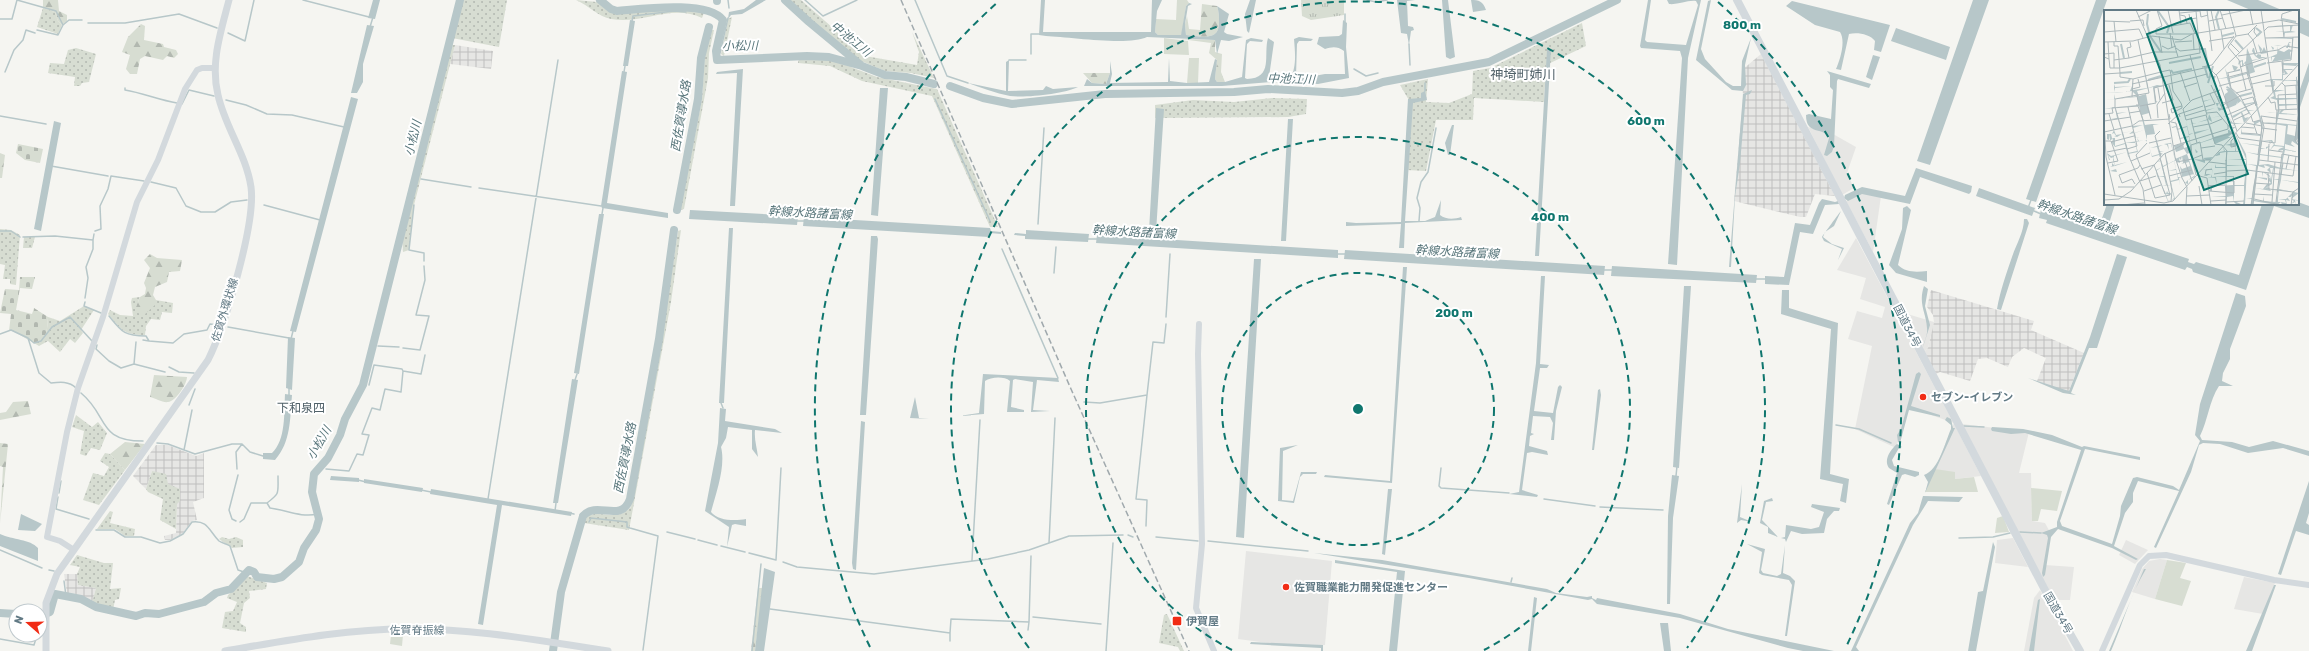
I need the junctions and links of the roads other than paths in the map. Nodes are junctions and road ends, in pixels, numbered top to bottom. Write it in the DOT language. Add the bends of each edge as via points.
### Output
graph roads {
  1 [pos="229,0"];
  2 [pos="1736,0"];
  3 [pos="214,68"];
  4 [pos="1199,324"];
  5 [pos="74,550"];
  6 [pos="2309,584"];
  7 [pos="46,651"];
  8 [pos="225,651"];
  9 [pos="608,651"];
  10 [pos="1214,651"];
  11 [pos="2080,651"];
  12 [pos="2102,651"];
  1 -- 3 [label="main road, 佐賀外環状線"];
  2 -- 11 [label="highway, 国道34号" via="2046,592"];
  3 -- 5 [label="main road, 佐賀外環状線" via="218,95 247,171 251,200 248,231 224,322 208,360"];
  3 -- 5 [label="street" via="197,70 181,99 160,154 137,202 103,317 78,388 47,538 60,541"];
  4 -- 10 [label="street" via="1202,544 1196,600 1199,617"];
  5 -- 7 [label="main road, 佐賀外環状線" via="55,578 48,596 45,610"];
  6 -- 12 [label="street" via="2274,580 2166,555 2149,556 2140,565"];
  8 -- 9 [label="main road, 佐賀脊振線" via="324,636 405,629 479,632"];
}
